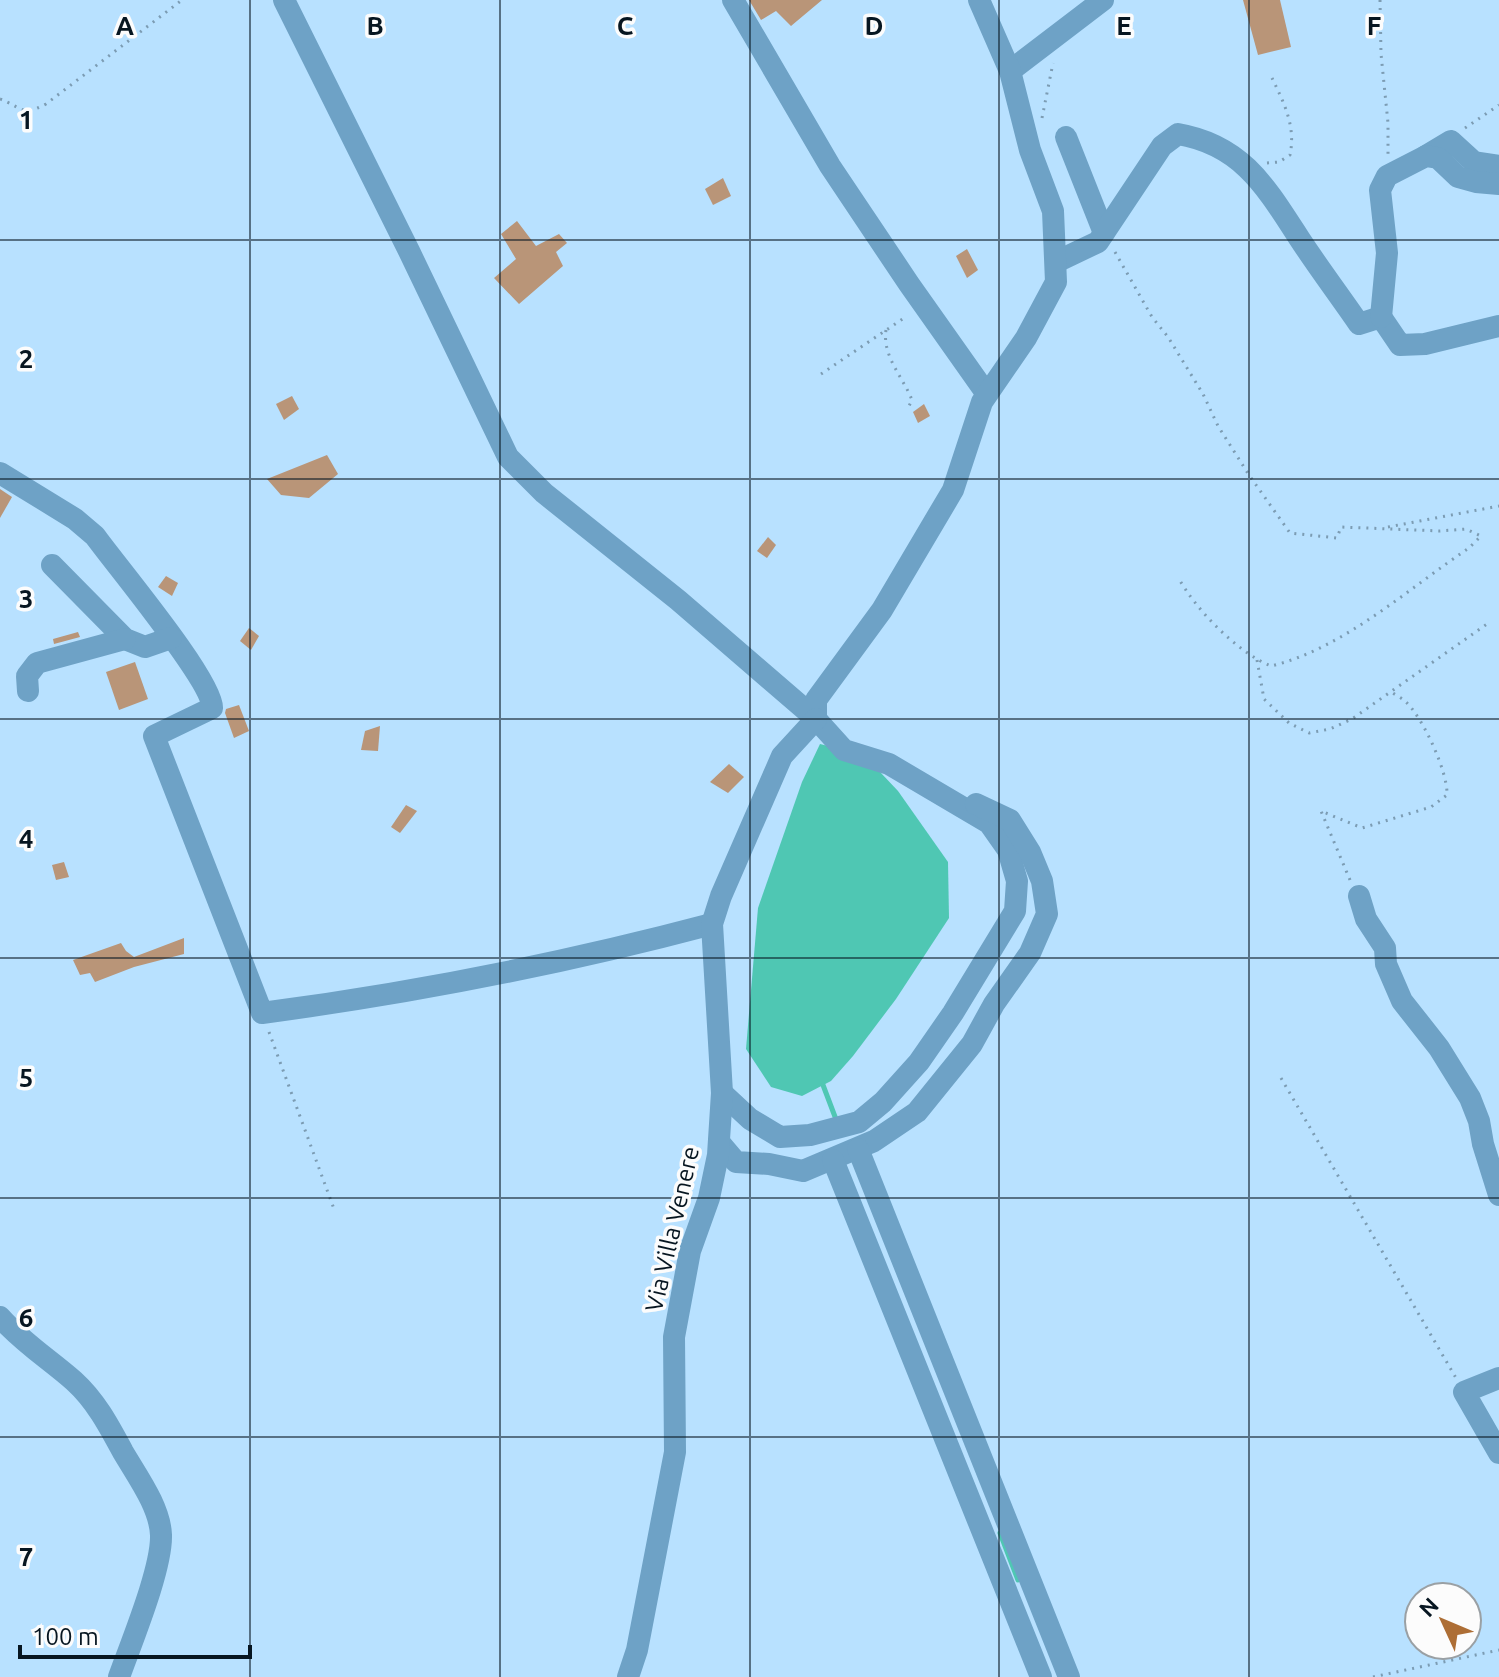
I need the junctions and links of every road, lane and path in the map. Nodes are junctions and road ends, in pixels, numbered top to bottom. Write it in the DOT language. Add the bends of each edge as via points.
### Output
graph roads {
  1 [pos="182,0"];
  2 [pos="284,0"];
  3 [pos="733,0"];
  4 [pos="979,0"];
  5 [pos="1103,0"];
  6 [pos="1380,0"];
  7 [pos="1053,63"];
  8 [pos="1010,71"];
  9 [pos="1272,78"];
  10 [pos="0,99"];
  11 [pos="1499,105"];
  12 [pos="1041,121"];
  13 [pos="1066,137"];
  14 [pos="1451,141"];
  15 [pos="1426,156"];
  16 [pos="1248,166"];
  17 [pos="1499,166"];
  18 [pos="1387,176"];
  19 [pos="1499,184"];
  20 [pos="1101,238"];
  21 [pos="1056,262"];
  22 [pos="923,304"];
  23 [pos="1381,317"];
  24 [pos="1499,326"];
  25 [pos="886,330"];
  26 [pos="821,374"];
  27 [pos="986,393"];
  28 [pos="907,410"];
  29 [pos="0,473"];
  30 [pos="1499,506"];
  31 [pos="1384,528"];
  32 [pos="52,565"];
  33 [pos="1178,577"];
  34 [pos="1487,624"];
  35 [pos="171,638"];
  36 [pos="125,639"];
  37 [pos="1257,660"];
  38 [pos="28,691"];
  39 [pos="1390,691"];
  40 [pos="816,719"];
  41 [pos="922,783"];
  42 [pos="1359,896"];
  43 [pos="712,924"];
  44 [pos="262,1013"];
  45 [pos="1281,1078"];
  46 [pos="722,1093"];
  47 [pos="719,1142"];
  48 [pos="847,1153"];
  49 [pos="1499,1195"];
  50 [pos="334,1209"];
  51 [pos="0,1317"];
  52 [pos="1499,1378"];
  53 [pos="1464,1392"];
  54 [pos="1499,1453"];
  55 [pos="1499,1650"];
  56 [pos="119,1677"];
  57 [pos="628,1677"];
  58 [pos="1041,1677"];
  59 [pos="1069,1677"];
  60 [pos="1373,1677"];
  1 -- 10 [label="path" via="46,104 19,110"];
  2 -- 40 [label="street" via="508,457 544,493"];
  3 -- 22 [label="street" via="830,166"];
  4 -- 8 [label="street"];
  5 -- 8 [label="street"];
  6 -- 18 [label="path"];
  7 -- 12 [label="path"];
  8 -- 21 [label="street" via="1030,150 1053,211"];
  9 -- 16 [label="path" via="1291,125 1290,155"];
  11 -- 14 [label="path"];
  13 -- 20 [label="street"];
  14 -- 15 [label="street"];
  14 -- 17 [label="street" via="1474,162"];
  15 -- 18 [label="street"];
  15 -- 19 [label="street" via="1438,158 1458,177"];
  16 -- 20 [label="street" via="1216,145 1178,134 1162,146"];
  16 -- 23 [label="street" via="1359,324"];
  18 -- 23 [label="street" via="1380,190 1387,253"];
  20 -- 21 [label="street"];
  20 -- 31 [label="path" via="1114,249 1218,426 1290,533 1337,538 1341,527"];
  21 -- 27 [label="street" via="1056,282 1026,338"];
  22 -- 25 [label="path"];
  22 -- 27 [label="street"];
  23 -- 24 [label="street" via="1400,345"];
  25 -- 26 [label="path"];
  25 -- 28 [label="path" via="887,351 912,400"];
  27 -- 40 [label="street" via="953,490 882,610 816,700"];
  29 -- 35 [label="street" via="95,536"];
  30 -- 31 [label="path"];
  31 -- 37 [label="path" via="1466,529 1481,536 1331,641 1284,663 1271,666"];
  32 -- 36 [label="street"];
  33 -- 37 [label="path" via="1205,614"];
  34 -- 39 [label="path"];
  35 -- 36 [label="street" via="145,647"];
  35 -- 44 [label="street" via="213,699 212,708 154,736"];
  36 -- 38 [label="street" via="37,663 27,676"];
  37 -- 39 [label="path" via="1264,699 1289,723 1309,733 1352,719"];
  39 -- 42 [label="path" via="1417,717 1444,771 1447,795 1431,807 1362,828 1321,811"];
  40 -- 41 [label="street" via="844,750 889,764"];
  40 -- 43 [label="street, Via Villa Venere" via="782,756"];
  41 -- 46 [label="street" via="989,823 1008,850 1017,881 1015,911 953,1013 919,1062 859,1122 780,1137"];
  41 -- 48 [label="street" via="1010,820 1042,881 1047,914 1030,953 935,1092 901,1125"];
  42 -- 49 [label="street" via="1366,919 1385,948 1402,1001 1470,1098"];
  43 -- 44 [label="street" via="511,970"];
  43 -- 46 [label="street, Via Villa Venere"];
  44 -- 50 [label="path"];
  45 -- 53 [label="path"];
  46 -- 47 [label="street, Via Villa Venere"];
  47 -- 48 [label="street" via="736,1162 803,1171"];
  47 -- 57 [label="street, Via Villa Venere" via="674,1337 675,1452"];
  48 -- 58 [label="street"];
  48 -- 59 [label="street"];
  51 -- 56 [label="street" via="98,1407 158,1521 157,1558"];
  52 -- 53 [label="street"];
  53 -- 54 [label="street"];
  55 -- 60 [label="path"];
}
